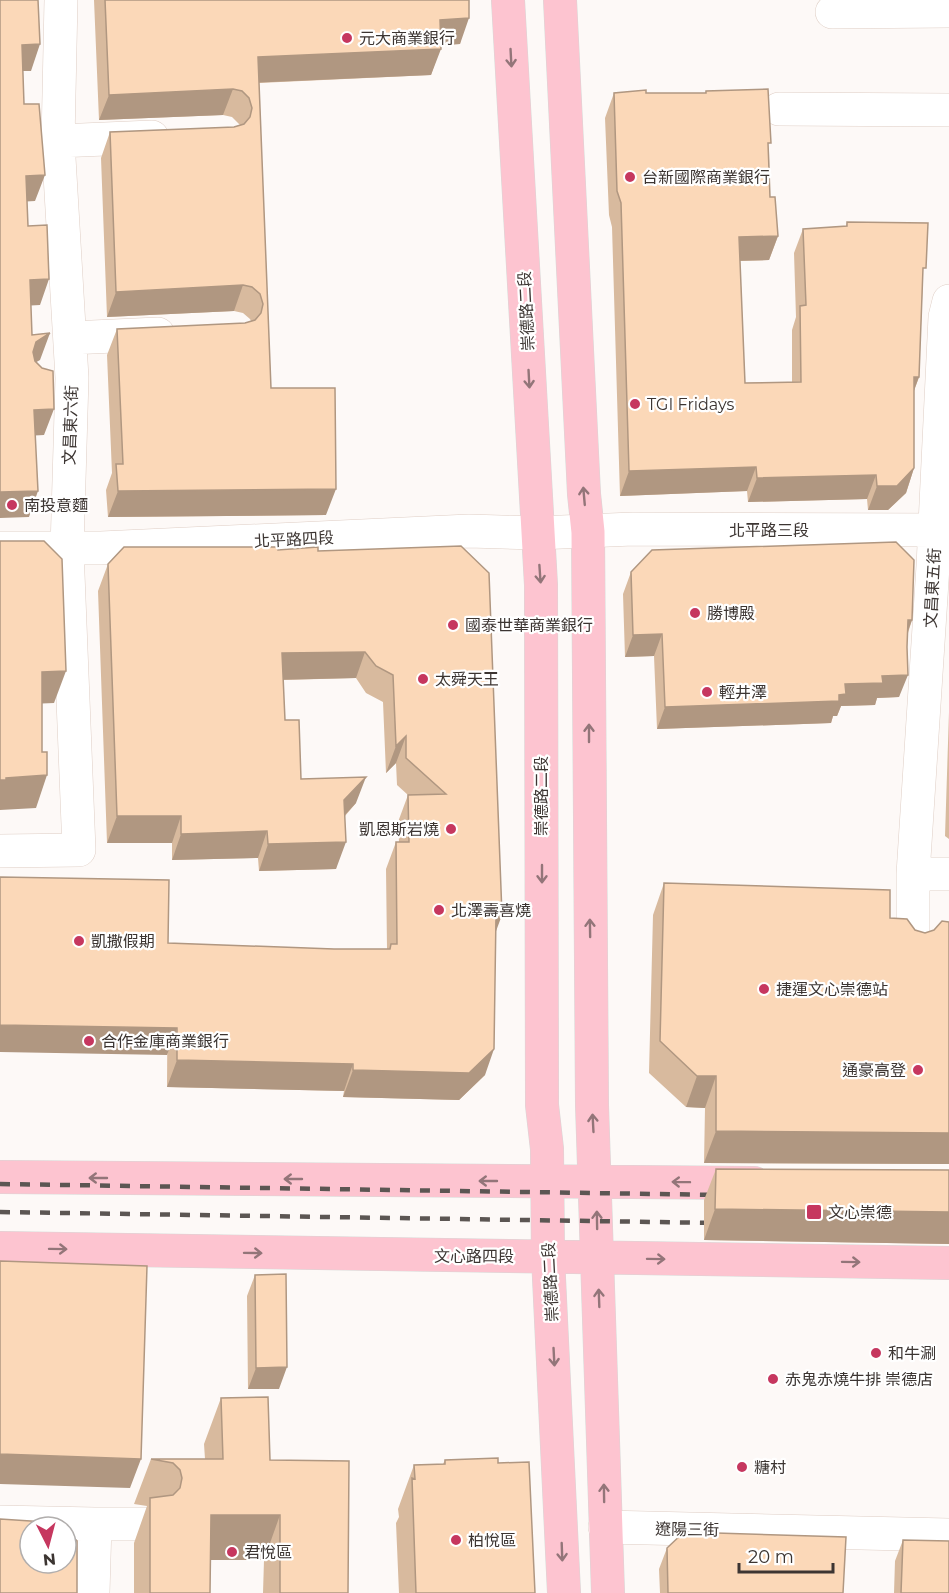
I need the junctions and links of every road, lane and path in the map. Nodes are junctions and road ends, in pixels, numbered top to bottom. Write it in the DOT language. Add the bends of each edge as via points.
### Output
graph roads {
  1 [pos="61,0"];
  2 [pos="508,0"];
  3 [pos="560,0"];
  4 [pos="949,11"];
  5 [pos="832,12"];
  6 [pos="780,109"];
  7 [pos="949,110"];
  8 [pos="176,136"];
  9 [pos="58,141"];
  10 [pos="948,312"];
  11 [pos="188,333"];
  12 [pos="70,338"];
  13 [pos="942,530"];
  14 [pos="588,532"];
  15 [pos="538,533"];
  16 [pos="0,548"];
  17 [pos="67,549"];
  18 [pos="0,851"];
  19 [pos="913,874"];
  20 [pos="949,874"];
  21 [pos="913,946"];
  22 [pos="0,1178"];
  23 [pos="547,1180"];
  24 [pos="596,1182"];
  25 [pos="788,1183"];
  26 [pos="0,1248"];
  27 [pos="548,1257"];
  28 [pos="598,1259"];
  29 [pos="949,1263"];
  30 [pos="0,1522"];
  31 [pos="95,1524"];
  32 [pos="147,1524"];
  33 [pos="605,1527"];
  34 [pos="949,1535"];
  35 [pos="93,1593"];
  36 [pos="564,1593"];
  37 [pos="608,1593"];
  1 -- 9 [label="street, 文昌東六街"];
  2 -- 15 [label="main road, 崇德路二段, one-way"];
  14 -- 3 [label="main road, one-way"];
  4 -- 5 [label="street"];
  6 -- 7 [label="street"];
  8 -- 9 [label="street"];
  9 -- 12 [label="street, 文昌東六街"];
  10 -- 13 [label="street, 文昌東五街"];
  11 -- 12 [label="street"];
  12 -- 17 [label="street, 文昌東六街" via="57,378"];
  13 -- 14 [label="street, 北平路三段"];
  13 -- 19 [label="street, 文昌東五街"];
  14 -- 15 [label="street, 北平路四段"];
  24 -- 14 [label="main road, one-way"];
  15 -- 17 [label="street, 北平路四段" via="468,531"];
  15 -- 23 [label="main road, 崇德路二段, one-way" via="542,1105"];
  16 -- 17 [label="street, 北平路四段"];
  17 -- 18 [label="street, 文昌東六街" via="79,850"];
  19 -- 20 [label="street"];
  19 -- 21 [label="street, 文昌東五街"];
  23 -- 22 [label="main road, one-way"];
  23 -- 24 [label="main road"];
  23 -- 27 [label="main road, 崇德路二段"];
  25 -- 24 [label="main road, one-way"];
  28 -- 24 [label="main road, one-way"];
  26 -- 27 [label="main road, 文心路四段, one-way"];
  27 -- 28 [label="main road, 文心路四段"];
  27 -- 36 [label="main road, 崇德路二段, one-way"];
  28 -- 29 [label="main road, 文心路四段, one-way"];
  33 -- 28 [label="main road, one-way"];
  30 -- 31 [label="street"];
  31 -- 32 [label="street"];
  31 -- 35 [label="street"];
  33 -- 34 [label="street, 遼陽三街"];
  33 -- 37 [label="main road"];
}
